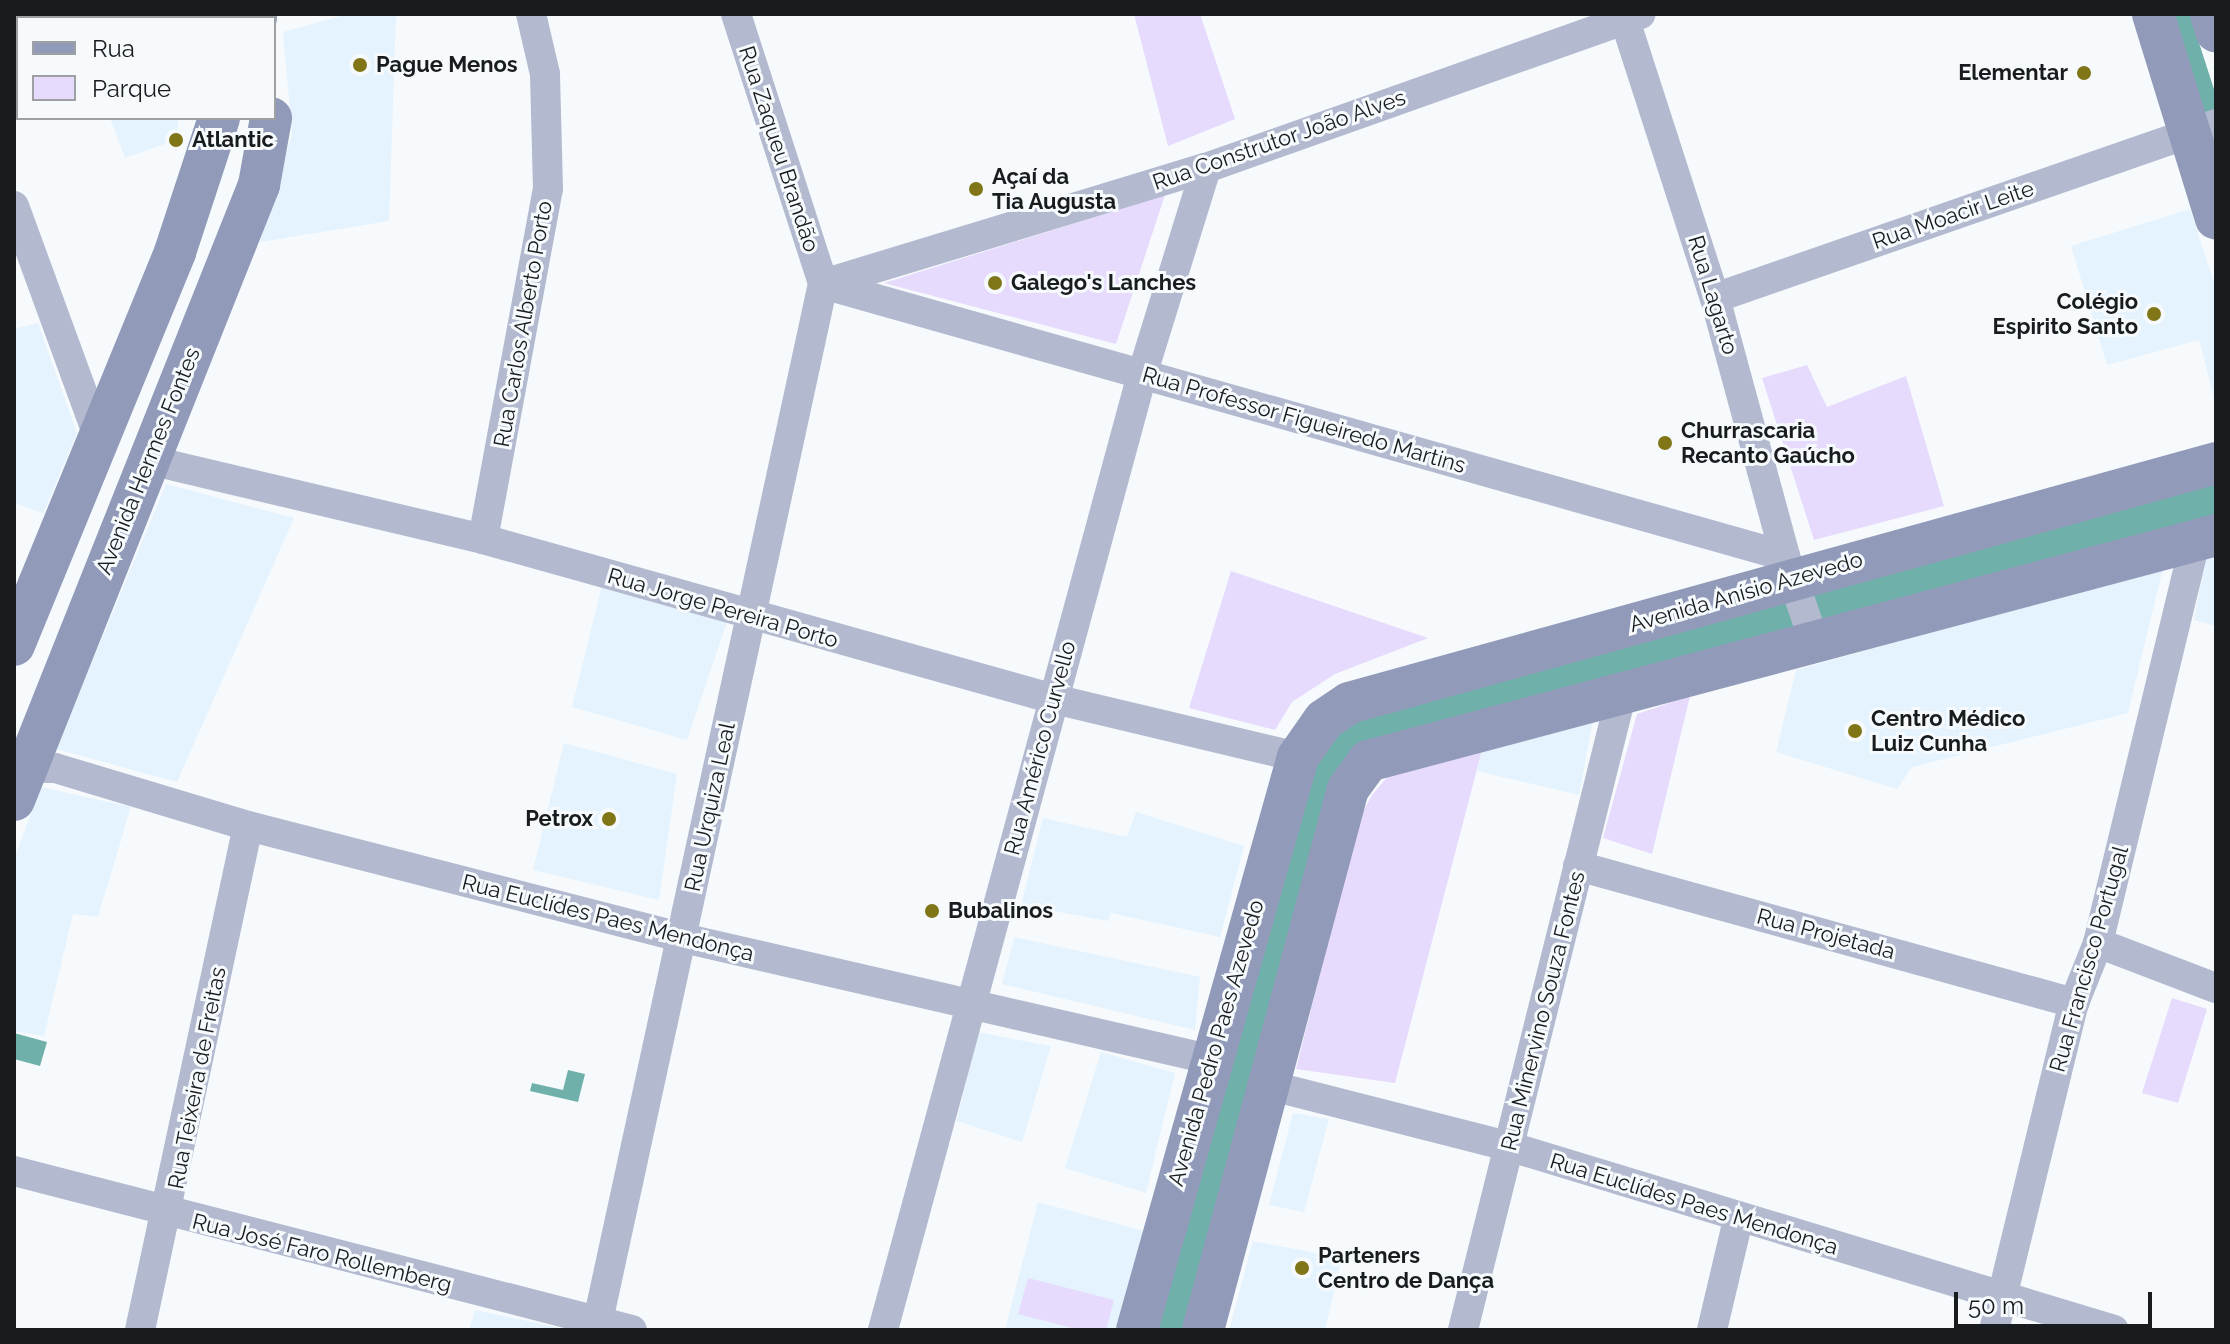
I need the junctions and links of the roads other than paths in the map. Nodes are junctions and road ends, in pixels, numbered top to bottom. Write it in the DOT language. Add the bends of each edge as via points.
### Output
graph roads {
  1 [pos="271,14"];
  2 [pos="531,14"];
  3 [pos="736,14"];
  4 [pos="2153,14"];
  5 [pos="2211,14"];
  6 [pos="256,16"];
  7 [pos="1629,16"];
  8 [pos="2216,31"];
  9 [pos="218,120"];
  10 [pos="271,120"];
  11 [pos="2203,129"];
  12 [pos="1206,168"];
  13 [pos="14,206"];
  14 [pos="2216,219"];
  15 [pos="823,284"];
  16 [pos="1715,298"];
  17 [pos="1142,375"];
  18 [pos="100,441"];
  19 [pos="149,460"];
  20 [pos="2216,463"];
  21 [pos="2205,538"];
  22 [pos="483,539"];
  23 [pos="1800,598"];
  24 [pos="750,616"];
  25 [pos="14,645"];
  26 [pos="1622,692"];
  27 [pos="1054,699"];
  28 [pos="1298,757"];
  29 [pos="21,766"];
  30 [pos="248,826"];
  31 [pos="1578,866"];
  32 [pos="683,938"];
  33 [pos="2098,943"];
  34 [pos="2216,988"];
  35 [pos="2074,1003"];
  36 [pos="968,1007"];
  37 [pos="1209,1059"];
  38 [pos="1272,1086"];
  39 [pos="1511,1147"];
  40 [pos="14,1171"];
  41 [pos="169,1214"];
  42 [pos="1738,1220"];
  43 [pos="2001,1298"];
  44 [pos="596,1326"];
  45 [pos="140,1330"];
  46 [pos="632,1330"];
  47 [pos="883,1330"];
  48 [pos="1137,1330"];
  49 [pos="1203,1330"];
  50 [pos="1463,1330"];
  51 [pos="1712,1330"];
  52 [pos="1994,1330"];
  53 [pos="2114,1330"];
  1 -- 6 [label="street"];
  2 -- 22 [label="street, Rua Carlos Alberto Porto" via="545,74 548,189"];
  3 -- 15 [label="street, Rua Zaqueu Brandão"];
  4 -- 11 [label="street"];
  5 -- 8 [label="street"];
  7 -- 12 [label="street, Rua Construtor João Alves"];
  7 -- 16 [label="street, Rua Lagarto"];
  9 -- 18 [label="street" via="185,224"];
  10 -- 19 [label="street, Avenida Hermes Fontes" via="259,185"];
  11 -- 14 [label="street"];
  11 -- 16 [label="street, Rua Moacir Leite"];
  12 -- 15 [label="street, Rua Construtor João Alves"];
  12 -- 17 [label="street, Rua Américo Curvello"];
  13 -- 18 [label="street"];
  15 -- 17 [label="street, Rua Professor Figueiredo Martins"];
  15 -- 24 [label="street, Rua Urquiza Leal"];
  16 -- 23 [label="street, Rua Lagarto"];
  17 -- 23 [label="street, Rua Professor Figueiredo Martins"];
  17 -- 27 [label="street, Rua Américo Curvello"];
  18 -- 25 [label="street"];
  19 -- 22 [label="street, Rua Jorge Pereira Porto"];
  19 -- 29 [label="street, Avenida Hermes Fontes"];
  20 -- 23 [label="street, Avenida Anísio Azevedo"];
  21 -- 23 [label="street, Avenida Anísio Azevedo"];
  21 -- 33 [label="street, Rua Francisco Portugal"];
  22 -- 24 [label="street, Rua Jorge Pereira Porto"];
  23 -- 26 [label="street, Avenida Anísio Azevedo"];
  23 -- 28 [label="street, Avenida Anísio Azevedo" via="1349,703 1324,720"];
  24 -- 27 [label="street, Rua Jorge Pereira Porto"];
  24 -- 32 [label="street, Rua Urquiza Leal"];
  26 -- 31 [label="street, Rua Minervino Souza Fontes"];
  26 -- 38 [label="street, Avenida Anísio Azevedo" via="1380,754 1359,770 1348,789"];
  27 -- 28 [label="street, Rua Jorge Pereira Porto"];
  27 -- 36 [label="street, Rua Américo Curvello"];
  28 -- 37 [label="street, Avenida Pedro Paes Azevedo"];
  29 -- 30 [label="street, Rua Euclídes Paes Mendonça" via="55,768"];
  30 -- 32 [label="street, Rua Euclídes Paes Mendonça"];
  30 -- 41 [label="street, Rua Teixeira de Freitas"];
  31 -- 35 [label="street, Rua Projetada"];
  31 -- 39 [label="street, Rua Minervino Souza Fontes"];
  32 -- 36 [label="street, Rua Euclídes Paes Mendonça"];
  32 -- 44 [label="street, Rua Urquiza Leal"];
  33 -- 34 [label="street"];
  33 -- 35 [label="street, Rua Francisco Portugal"];
  35 -- 43 [label="street, Rua Francisco Portugal"];
  36 -- 37 [label="street, Rua Euclídes Paes Mendonça"];
  36 -- 47 [label="street, Rua Américo Curvello"];
  37 -- 48 [label="street, Avenida Pedro Paes Azevedo"];
  38 -- 39 [label="street, Rua Euclídes Paes Mendonça"];
  38 -- 49 [label="street"];
  39 -- 42 [label="street, Rua Euclídes Paes Mendonça"];
  39 -- 50 [label="street, Rua Minervino Souza Fontes"];
  40 -- 41 [label="street, Rua José Faro Rollemberg"];
  41 -- 44 [label="street, Rua José Faro Rollemberg"];
  41 -- 45 [label="street, Rua Teixeira de Freitas"];
  42 -- 43 [label="street, Rua Euclídes Paes Mendonça"];
  42 -- 51 [label="street"];
  43 -- 52 [label="street, Rua Francisco Portugal"];
  43 -- 53 [label="street, Rua Euclídes Paes Mendonça"];
  44 -- 46 [label="street, Rua José Faro Rollemberg"];
}
